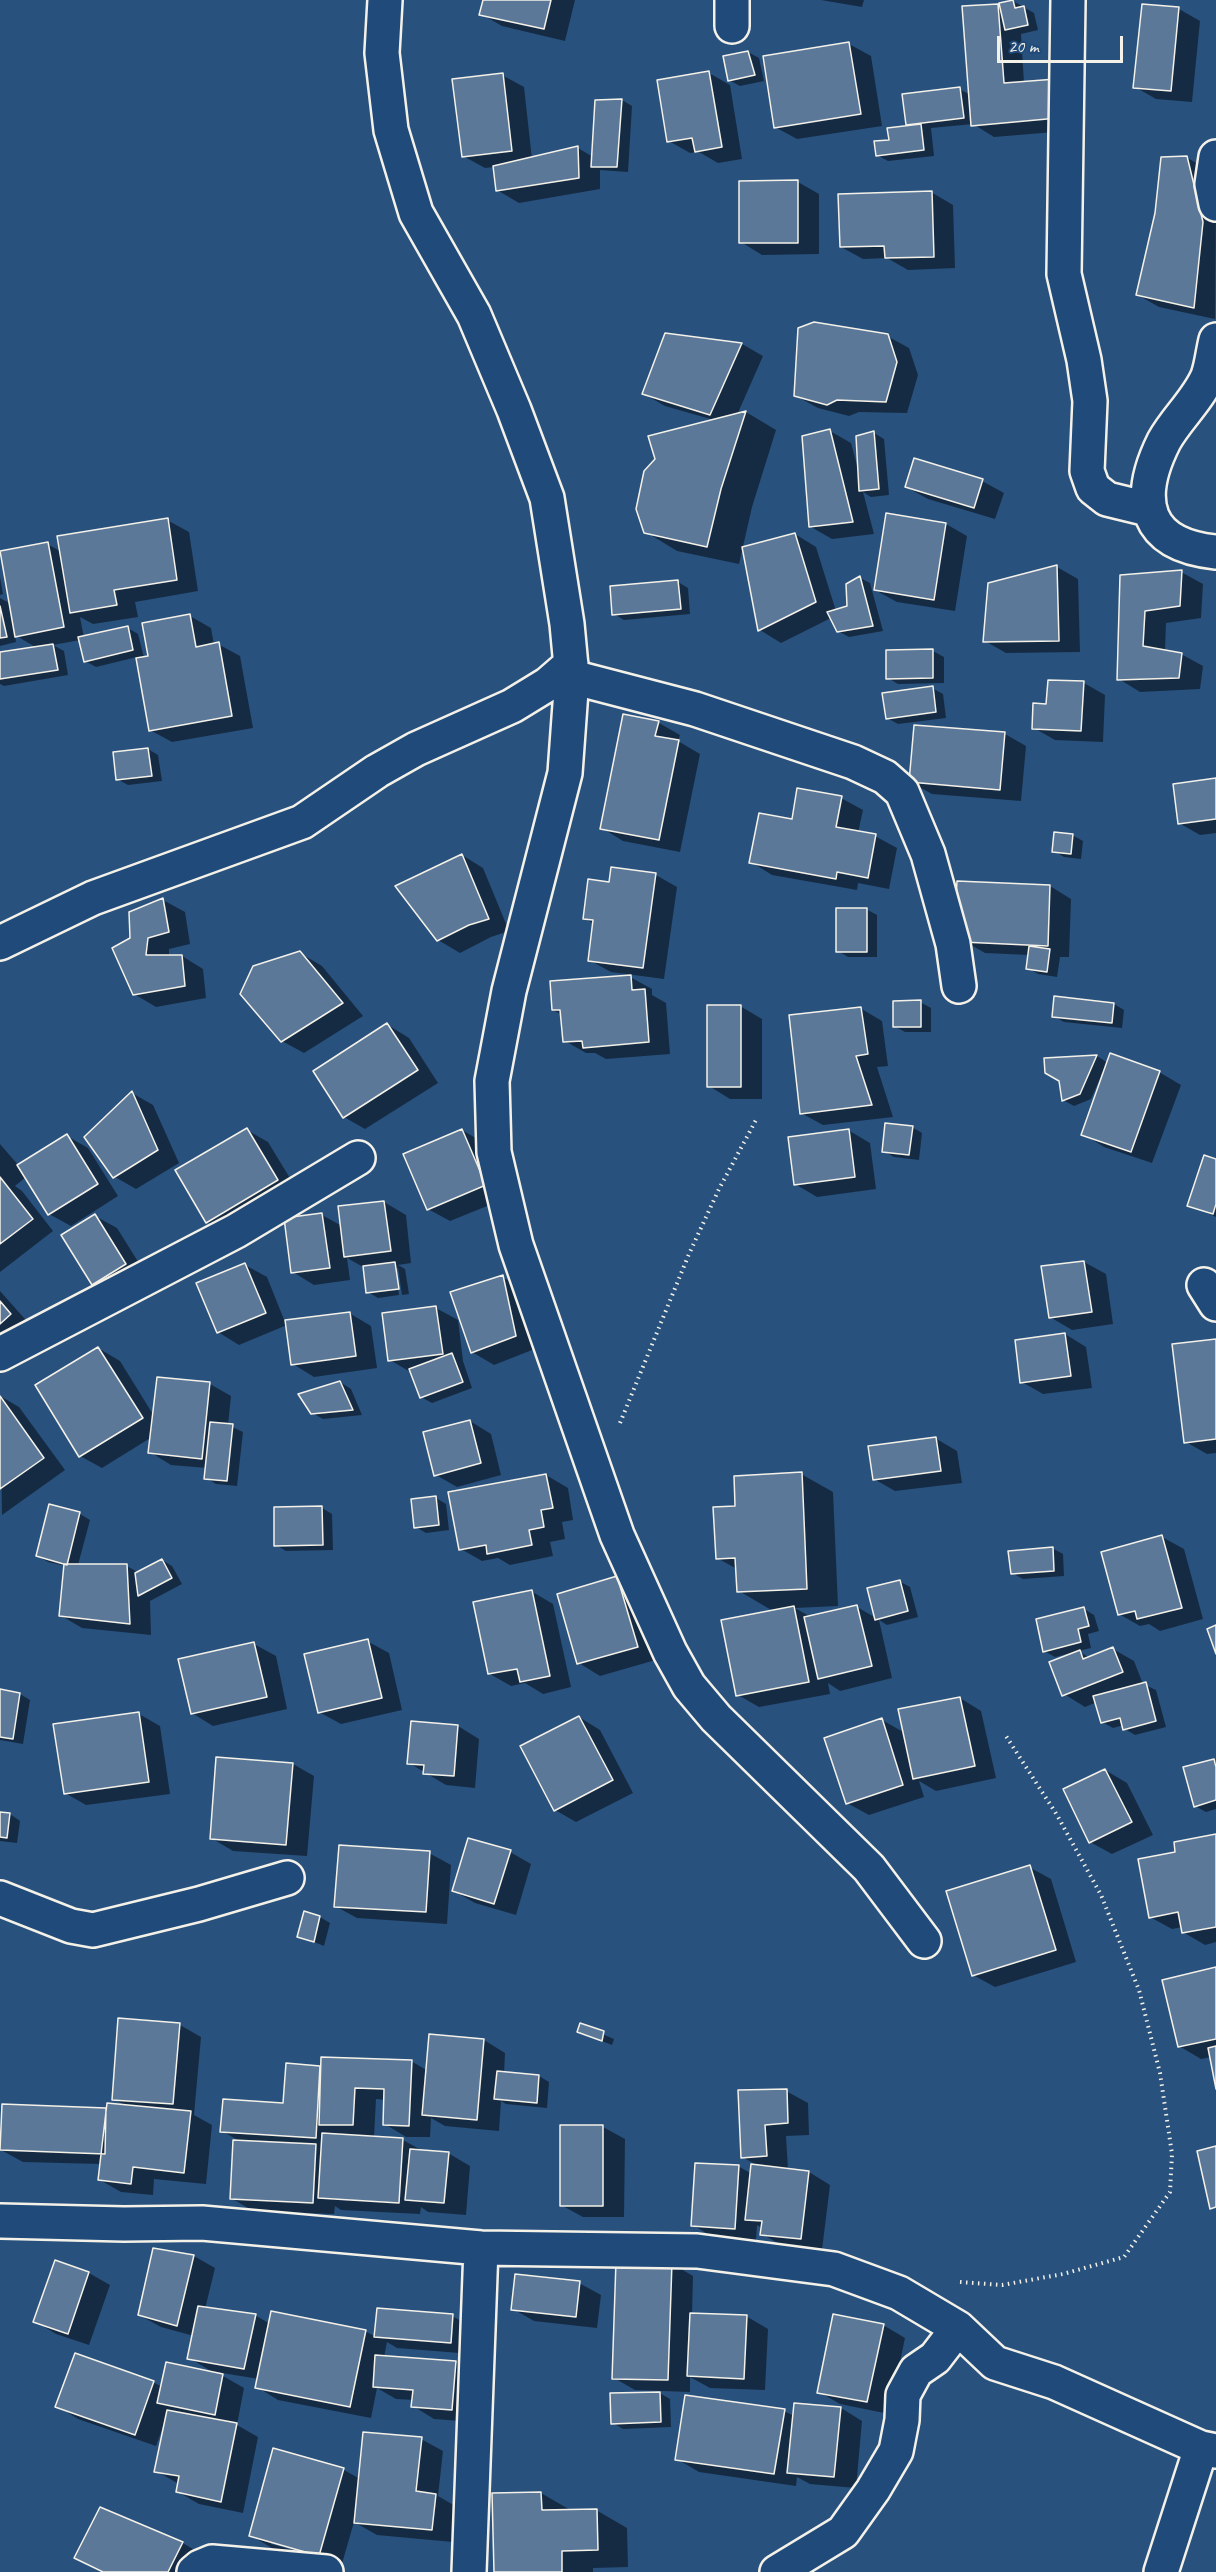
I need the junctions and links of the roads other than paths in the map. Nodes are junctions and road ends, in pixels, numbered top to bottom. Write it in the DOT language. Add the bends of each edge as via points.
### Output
graph roads {
  1 [pos="385,0"];
  2 [pos="1068,0"];
  3 [pos="1216,157"];
  4 [pos="1216,204"];
  5 [pos="1216,340"];
  6 [pos="1148,509"];
  7 [pos="1216,552"];
  8 [pos="572,670"];
  9 [pos="0,942"];
  10 [pos="959,986"];
  11 [pos="358,1158"];
  12 [pos="0,1354"];
  13 [pos="287,1878"];
  14 [pos="0,1898"];
  15 [pos="924,1941"];
  16 [pos="0,2221"];
  17 [pos="481,2248"];
  18 [pos="958,2328"];
  19 [pos="1208,2449"];
  20 [pos="194,2572"];
  21 [pos="326,2572"];
  22 [pos="469,2572"];
  23 [pos="777,2572"];
  24 [pos="1161,2572"];
  1 -- 8 [label="street" via="382,53 391,130 416,213 474,315 547,498"];
  2 -- 6 [label="street" via="1064,274 1090,402 1087,471 1093,488 1107,499"];
  3 -- 4 [label="street" via="1212,184"];
  5 -- 6 [label="street" via="1207,377 1164,442 1150,484"];
  6 -- 7 [label="street" via="1159,531 1192,550"];
  8 -- 9 [label="street" via="512,706 377,771 302,822 93,898"];
  8 -- 10 [label="street" via="853,762 885,777 902,792 928,854 953,944"];
  8 -- 15 [label="street" via="565,773 509,991 492,1081 494,1152 516,1245 617,1535 689,1686 716,1718 869,1869"];
  11 -- 12 [label="street" via="236,1231"];
  13 -- 14 [label="street" via="93,1930 71,1926"];
  16 -- 17 [label="street" via="202,2223"];
  17 -- 18 [label="street" via="697,2251 834,2269 899,2293"];
  17 -- 22 [label="street"];
  18 -- 19 [label="street" via="995,2363 1054,2382"];
  18 -- 23 [label="street" via="935,2358 916,2371 903,2395 896,2451 843,2532"];
  19 -- 24 [label="street"];
  20 -- 21 [label="street" via="212,2562"];
}
